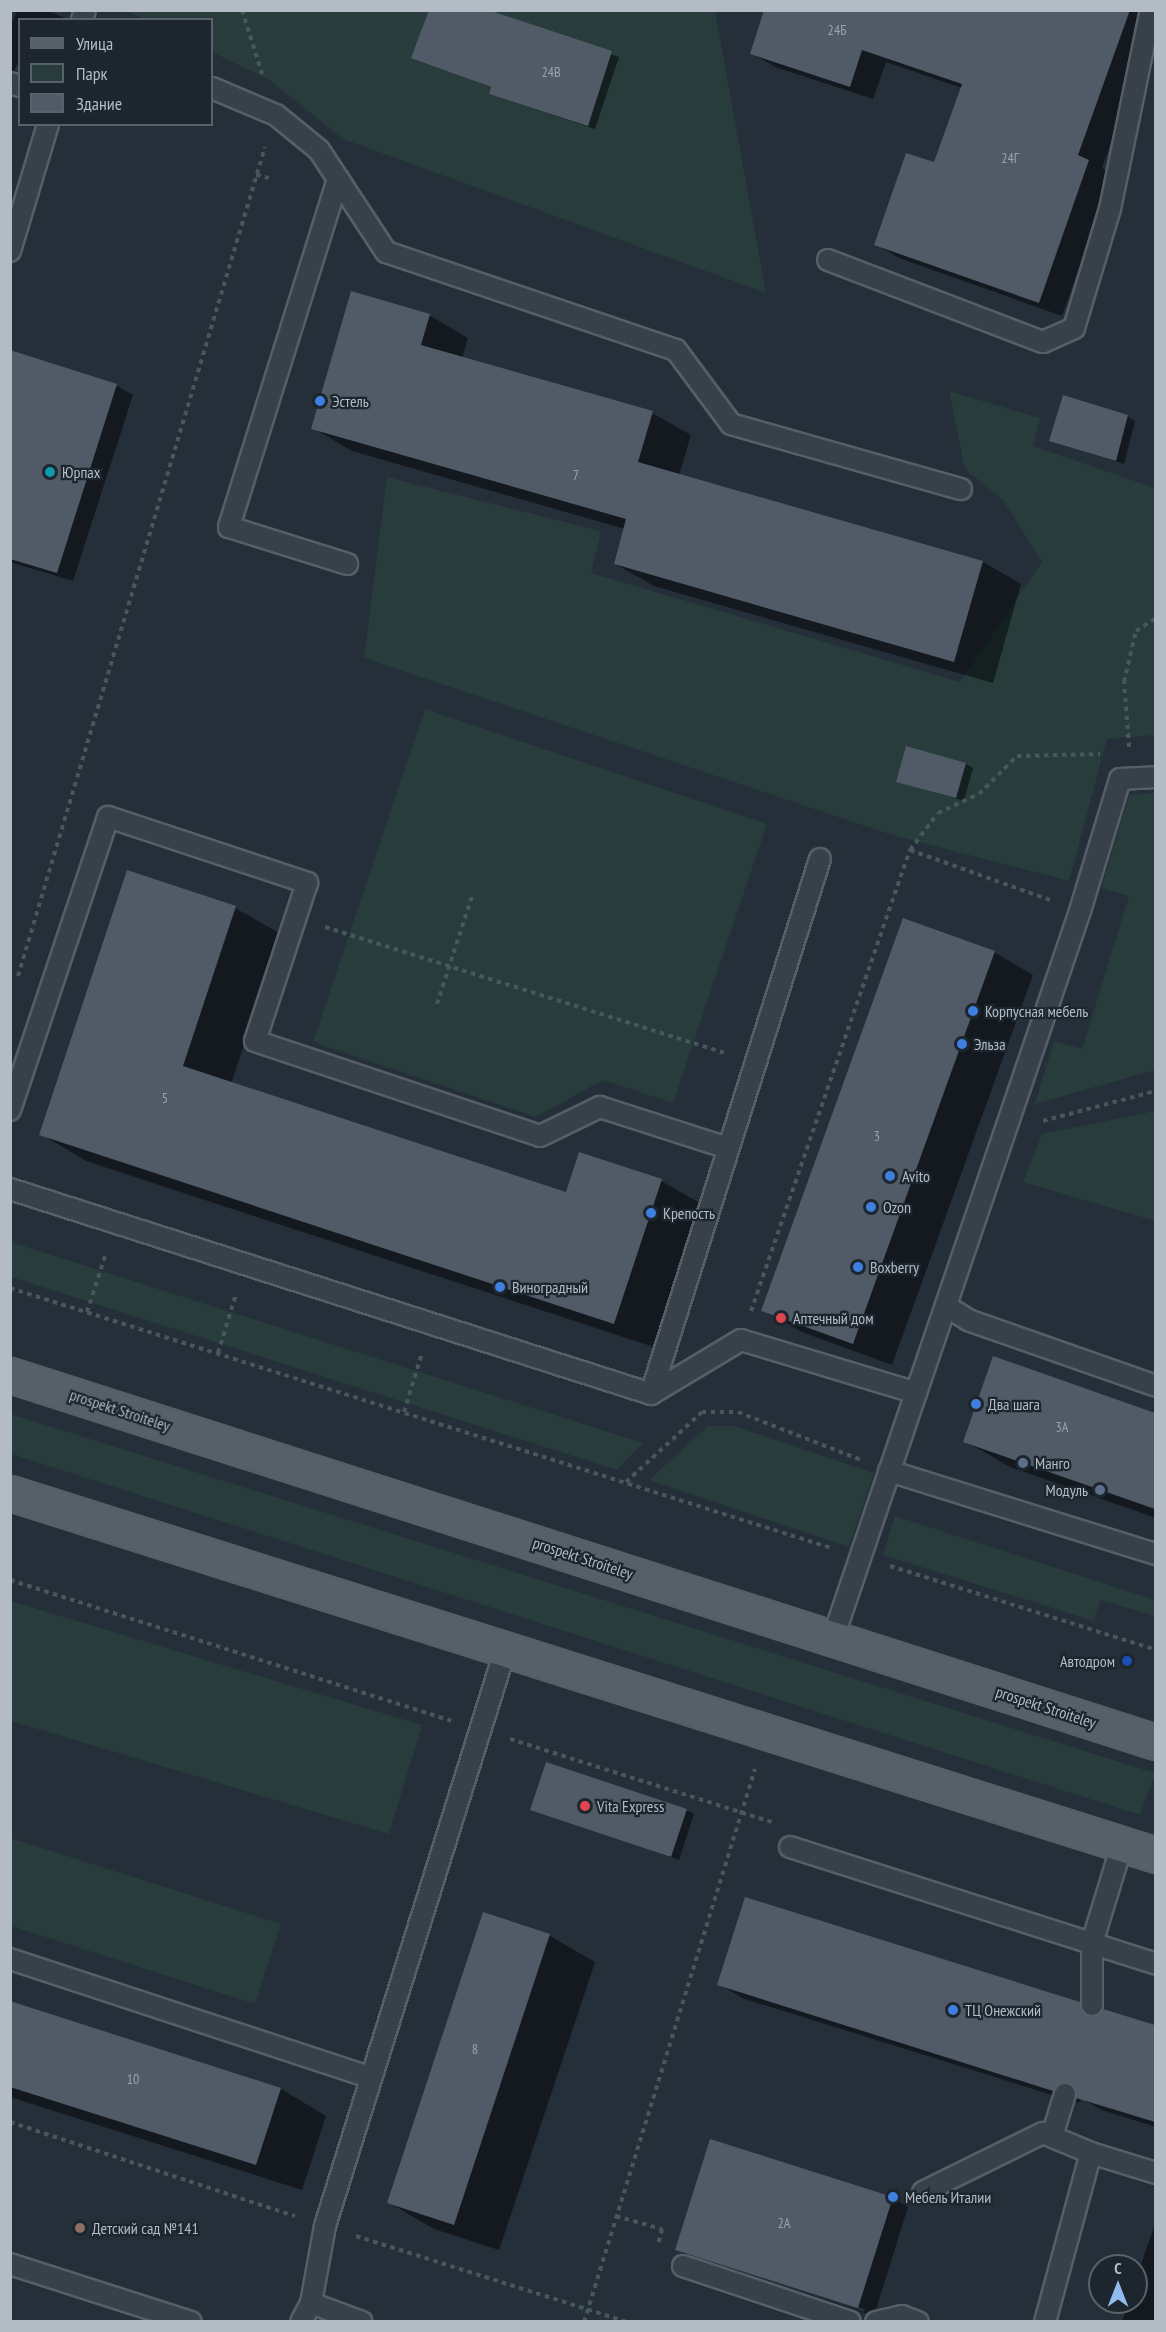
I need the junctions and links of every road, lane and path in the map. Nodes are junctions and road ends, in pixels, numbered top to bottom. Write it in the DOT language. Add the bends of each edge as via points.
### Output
graph roads {
  1 [pos="242,10"];
  2 [pos="1151,10"];
  3 [pos="213,88"];
  4 [pos="276,115"];
  5 [pos="47,126"];
  6 [pos="256,175"];
  7 [pos="269,178"];
  8 [pos="338,179"];
  9 [pos="10,251"];
  10 [pos="828,260"];
  11 [pos="961,489"];
  12 [pos="347,564"];
  13 [pos="1155,618"];
  14 [pos="1129,753"];
  15 [pos="1155,777"];
  16 [pos="1120,779"];
  17 [pos="910,850"];
  18 [pos="820,859"];
  19 [pos="471,896"];
  20 [pos="1080,910"];
  21 [pos="296,918"];
  22 [pos="449,967"];
  23 [pos="17,979"];
  24 [pos="436,1004"];
  25 [pos="755,1062"];
  26 [pos="1155,1091"];
  27 [pos="10,1110"];
  28 [pos="1005,1132"];
  29 [pos="728,1148"];
  30 [pos="10,1189"];
  31 [pos="115,1223"];
  32 [pos="245,1264"];
  33 [pos="10,1288"];
  34 [pos="946,1306"];
  35 [pos="87,1312"];
  36 [pos="430,1324"];
  37 [pos="741,1340"];
  38 [pos="218,1353"];
  39 [pos="10,1376"];
  40 [pos="1155,1386"];
  41 [pos="916,1393"];
  42 [pos="651,1394"];
  43 [pos="404,1413"];
  44 [pos="889,1471"];
  45 [pos="625,1482"];
  46 [pos="10,1493"];
  47 [pos="1155,1554"];
  48 [pos="860,1557"];
  49 [pos="10,1580"];
  50 [pos="832,1638"];
  51 [pos="1155,1650"];
  52 [pos="505,1651"];
  53 [pos="480,1730"];
  54 [pos="766,1732"];
  55 [pos="1155,1742"];
  56 [pos="741,1812"];
  57 [pos="774,1822"];
  58 [pos="1122,1845"];
  59 [pos="790,1847"];
  60 [pos="1155,1855"];
  61 [pos="1092,1943"];
  62 [pos="10,1959"];
  63 [pos="1155,1964"];
  64 [pos="1092,2006"];
  65 [pos="371,2078"];
  66 [pos="1065,2094"];
  67 [pos="10,2122"];
  68 [pos="1052,2136"];
  69 [pos="1091,2153"];
  70 [pos="1155,2173"];
  71 [pos="923,2192"];
  72 [pos="616,2216"];
  73 [pos="325,2226"];
  74 [pos="10,2264"];
  75 [pos="683,2266"];
  76 [pos="311,2303"];
  77 [pos="588,2308"];
  78 [pos="191,2322"];
  79 [pos="302,2322"];
  80 [pos="362,2322"];
  81 [pos="584,2322"];
  82 [pos="627,2322"];
  83 [pos="850,2322"];
  84 [pos="876,2322"];
  85 [pos="918,2322"];
  86 [pos="1045,2322"];
  1 -- 4 [label="path"];
  2 -- 10 [label="lane" via="1110,209 1074,328 1043,342"];
  3 -- 4 [label="lane"];
  4 -- 6 [label="path"];
  4 -- 8 [label="lane" via="319,150"];
  5 -- 9 [label="lane"];
  6 -- 7 [label="path"];
  6 -- 23 [label="path"];
  8 -- 11 [label="lane" via="386,252 675,350 731,424"];
  8 -- 12 [label="lane" via="229,527"];
  13 -- 14 [label="path" via="1136,631 1124,682"];
  14 -- 16 [label="path"];
  14 -- 17 [label="path" via="1017,756 979,794 938,813"];
  15 -- 16 [label="lane"];
  16 -- 20 [label="lane"];
  17 -- 20 [label="path"];
  17 -- 37 [label="path"];
  18 -- 25 [label="lane"];
  19 -- 22 [label="path"];
  20 -- 28 [label="lane"];
  21 -- 22 [label="path"];
  21 -- 27 [label="lane" via="307,883 108,817"];
  21 -- 29 [label="lane" via="255,1041 540,1136 600,1107"];
  22 -- 24 [label="path"];
  22 -- 25 [label="path"];
  25 -- 29 [label="lane"];
  26 -- 28 [label="path"];
  28 -- 34 [label="lane"];
  29 -- 42 [label="lane"];
  30 -- 31 [label="lane"];
  31 -- 32 [label="lane"];
  31 -- 35 [label="path"];
  32 -- 36 [label="lane"];
  32 -- 38 [label="path"];
  33 -- 35 [label="path"];
  34 -- 40 [label="lane" via="968,1320"];
  34 -- 41 [label="lane"];
  35 -- 38 [label="path"];
  36 -- 42 [label="lane"];
  36 -- 43 [label="path"];
  37 -- 41 [label="lane"];
  37 -- 42 [label="lane"];
  38 -- 43 [label="path"];
  39 -- 50 [label="main road, prospekt Stroiteley"];
  41 -- 44 [label="lane"];
  43 -- 45 [label="path"];
  44 -- 45 [label="path" via="738,1413 702,1412"];
  44 -- 47 [label="lane"];
  44 -- 48 [label="lane"];
  45 -- 48 [label="path"];
  46 -- 52 [label="main road"];
  48 -- 50 [label="lane"];
  48 -- 51 [label="path"];
  49 -- 53 [label="path"];
  50 -- 55 [label="main road, prospekt Stroiteley"];
  52 -- 53 [label="lane"];
  52 -- 54 [label="main road"];
  53 -- 56 [label="path"];
  53 -- 65 [label="lane"];
  54 -- 56 [label="path"];
  54 -- 58 [label="main road"];
  56 -- 57 [label="path"];
  56 -- 72 [label="path"];
  58 -- 60 [label="main road"];
  58 -- 61 [label="lane"];
  59 -- 61 [label="lane"];
  61 -- 63 [label="lane"];
  61 -- 64 [label="lane"];
  62 -- 65 [label="lane"];
  65 -- 73 [label="lane"];
  66 -- 68 [label="lane"];
  67 -- 73 [label="path"];
  68 -- 69 [label="lane"];
  68 -- 71 [label="lane" via="1043,2133"];
  69 -- 70 [label="lane"];
  69 -- 86 [label="lane"];
  72 -- 75 [label="path" via="662,2229 655,2258"];
  72 -- 77 [label="path"];
  73 -- 76 [label="lane"];
  73 -- 77 [label="path"];
  74 -- 78 [label="lane"];
  75 -- 83 [label="lane"];
  76 -- 79 [label="lane"];
  76 -- 80 [label="lane"];
  77 -- 81 [label="path"];
  77 -- 82 [label="path"];
  84 -- 85 [label="lane" via="902,2316"];
}
